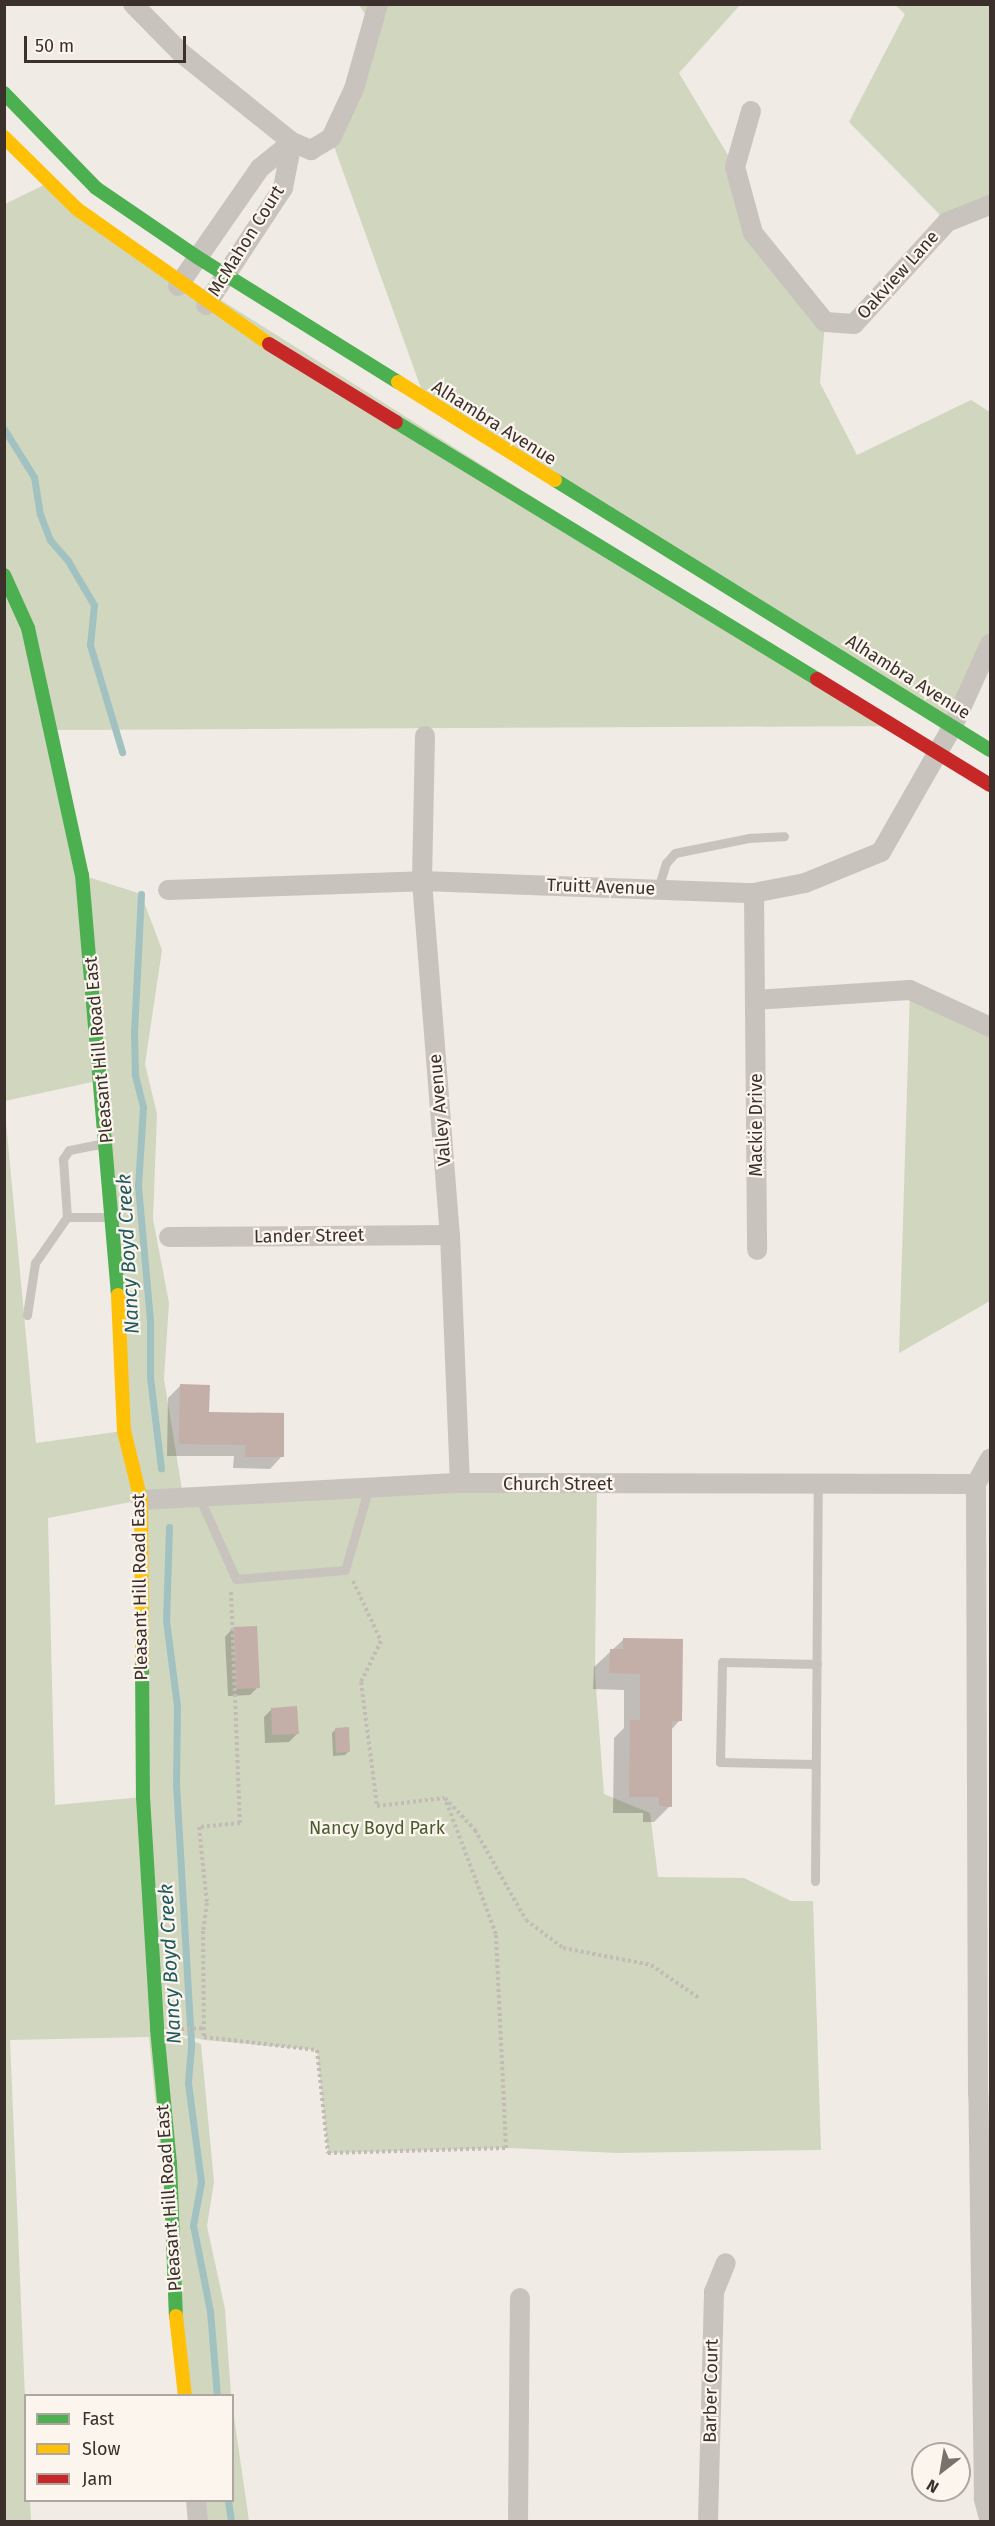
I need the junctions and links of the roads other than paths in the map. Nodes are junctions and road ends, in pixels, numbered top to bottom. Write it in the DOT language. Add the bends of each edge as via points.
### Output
graph roads {
  1 [pos="133,4"];
  2 [pos="378,4"];
  3 [pos="4,93"];
  4 [pos="751,111"];
  5 [pos="4,137"];
  6 [pos="292,142"];
  7 [pos="990,205"];
  8 [pos="197,258"];
  9 [pos="226,276"];
  10 [pos="178,286"];
  11 [pos="206,304"];
  12 [pos="4,575"];
  13 [pos="990,644"];
  14 [pos="953,726"];
  15 [pos="425,736"];
  16 [pos="990,750"];
  17 [pos="938,753"];
  18 [pos="990,785"];
  19 [pos="784,836"];
  20 [pos="422,881"];
  21 [pos="658,889"];
  22 [pos="168,890"];
  23 [pos="754,892"];
  24 [pos="755,1000"];
  25 [pos="990,1027"];
  26 [pos="108,1143"];
  27 [pos="115,1216"];
  28 [pos="67,1217"];
  29 [pos="450,1235"];
  30 [pos="169,1238"];
  31 [pos="757,1250"];
  32 [pos="27,1315"];
  33 [pos="990,1459"];
  34 [pos="460,1483"];
  35 [pos="818,1484"];
  36 [pos="976,1484"];
  37 [pos="369,1487"];
  38 [pos="198,1495"];
  39 [pos="141,1500"];
  40 [pos="817,1664"];
  41 [pos="815,1764"];
  42 [pos="815,1881"];
  43 [pos="984,2094"];
  44 [pos="726,2263"];
  45 [pos="520,2298"];
  46 [pos="987,2353"];
  47 [pos="184,2394"];
  48 [pos="196,2502"];
  49 [pos="198,2522"];
  50 [pos="518,2522"];
  51 [pos="708,2522"];
  52 [pos="990,2522"];
  1 -- 6 [label="street" via="180,52"];
  2 -- 6 [label="street" via="354,89 331,138 311,150"];
  3 -- 8 [label="main road, Alhambra Avenue" via="96,188"];
  4 -- 7 [label="street, Oakview Lane" via="735,167 753,233 825,322 855,324 946,222"];
  5 -- 10 [label="main road" via="77,209"];
  6 -- 8 [label="street, McMahon Court" via="260,168"];
  6 -- 9 [label="street, McMahon Court" via="284,188"];
  8 -- 9 [label="main road, Alhambra Avenue"];
  8 -- 10 [label="street, McMahon Court"];
  9 -- 11 [label="street, McMahon Court"];
  9 -- 14 [label="main road, Alhambra Avenue"];
  10 -- 11 [label="main road"];
  11 -- 17 [label="main road"];
  12 -- 26 [label="main road, Pleasant Hill Road East" via="28,628 82,875"];
  13 -- 14 [label="street, Truitt Avenue"];
  14 -- 16 [label="main road, Alhambra Avenue"];
  14 -- 17 [label="street, Truitt Avenue"];
  15 -- 20 [label="street, Valley Avenue"];
  17 -- 18 [label="main road"];
  17 -- 23 [label="street, Truitt Avenue" via="881,852 805,883"];
  19 -- 21 [label="lane" via="749,838 675,853 666,863"];
  20 -- 21 [label="street, Truitt Avenue"];
  20 -- 22 [label="street, Truitt Avenue"];
  20 -- 29 [label="street, Valley Avenue"];
  21 -- 23 [label="street, Truitt Avenue"];
  23 -- 24 [label="street, Mackie Drive"];
  24 -- 25 [label="street" via="910,990"];
  24 -- 31 [label="street, Mackie Drive"];
  26 -- 27 [label="main road, Pleasant Hill Road East"];
  26 -- 28 [label="lane" via="69,1150 63,1159"];
  27 -- 28 [label="lane"];
  27 -- 39 [label="main road, Pleasant Hill Road East" via="124,1431"];
  28 -- 32 [label="lane" via="35,1263"];
  29 -- 30 [label="street, Lander Street"];
  29 -- 34 [label="street, Valley Avenue"];
  33 -- 36 [label="street"];
  34 -- 35 [label="street, Church Street"];
  34 -- 37 [label="street, Church Street"];
  35 -- 36 [label="street, Church Street"];
  35 -- 40 [label="lane"];
  36 -- 43 [label="street"];
  37 -- 38 [label="street, Church Street"];
  37 -- 38 [label="lane" via="345,1569 236,1579"];
  38 -- 39 [label="street, Church Street"];
  39 -- 47 [label="main road, Pleasant Hill Road East" via="144,1797 157,2029 170,2163 172,2278"];
  40 -- 41 [label="lane"];
  40 -- 41 [label="lane" via="722,1662 721,1684 720,1762"];
  41 -- 42 [label="lane"];
  43 -- 46 [label="street"];
  44 -- 51 [label="street, Barber Court" via="714,2292"];
  45 -- 50 [label="street"];
  46 -- 52 [label="street" via="984,2499"];
  48 -- 49 [label="street"];
}
